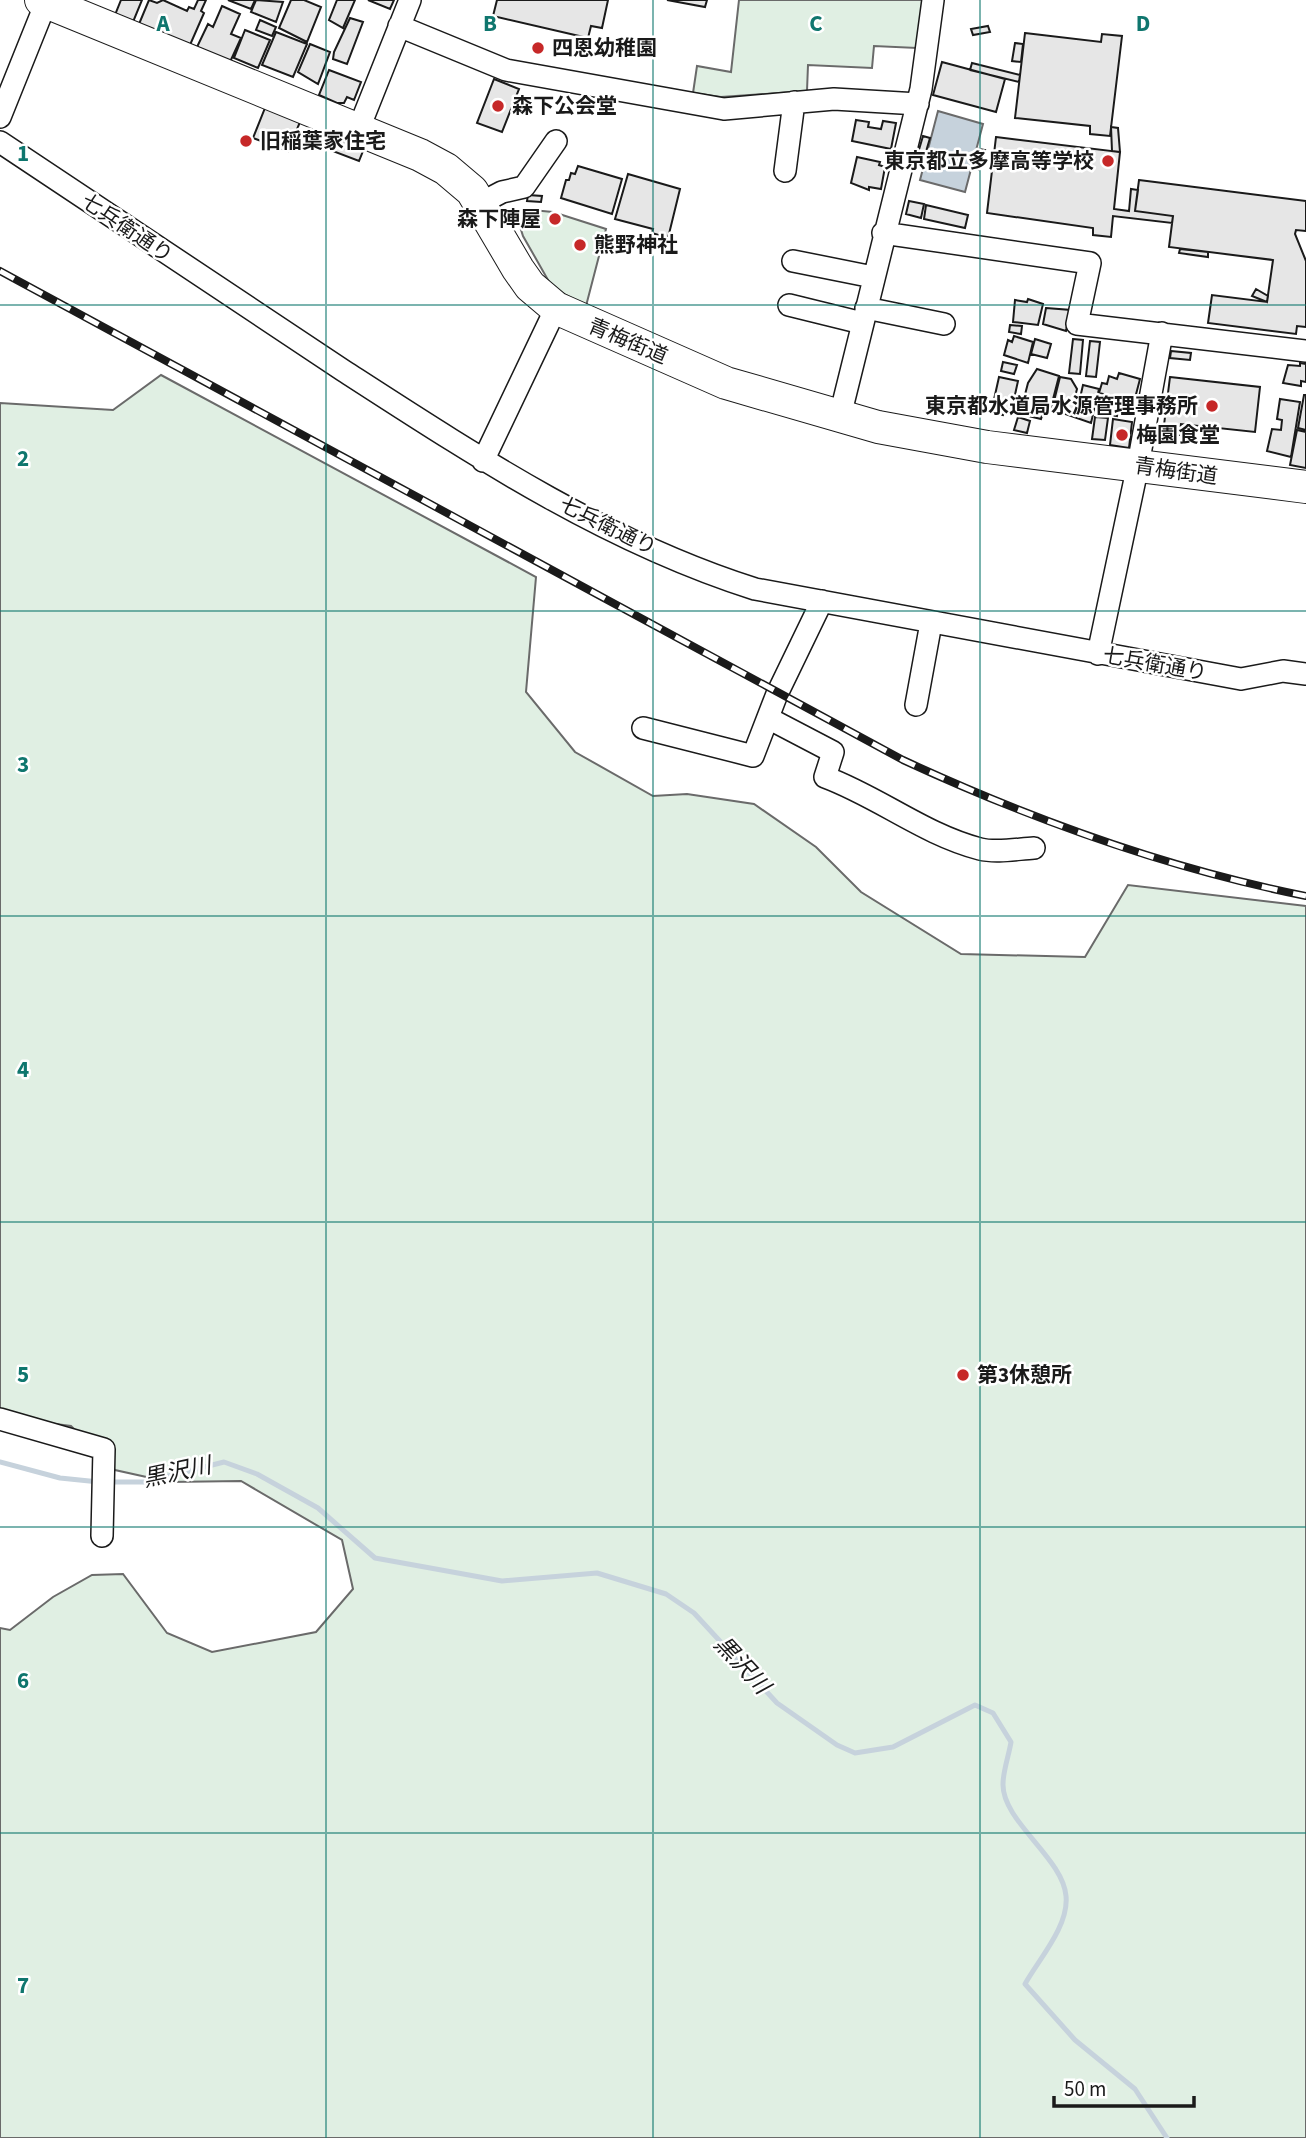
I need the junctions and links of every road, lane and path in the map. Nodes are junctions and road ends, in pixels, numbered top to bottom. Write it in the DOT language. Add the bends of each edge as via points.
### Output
graph roads {
  1 [pos="410,0"];
  2 [pos="933,0"];
  3 [pos="45,1"];
  4 [pos="399,26"];
  5 [pos="794,102"];
  6 [pos="918,104"];
  7 [pos="0,117"];
  8 [pos="359,128"];
  9 [pos="556,141"];
  10 [pos="0,142"];
  11 [pos="785,171"];
  12 [pos="481,203"];
  13 [pos="883,233"];
  14 [pos="793,261"];
  15 [pos="873,277"];
  16 [pos="789,305"];
  17 [pos="556,308"];
  18 [pos="864,315"];
  19 [pos="944,324"];
  20 [pos="1162,333"];
  21 [pos="1306,351"];
  22 [pos="840,416"];
  23 [pos="483,461"];
  24 [pos="1138,465"];
  25 [pos="1306,487"];
  26 [pos="822,601"];
  27 [pos="931,623"];
  28 [pos="1098,654"];
  29 [pos="1306,674"];
  30 [pos="916,705"];
  31 [pos="768,718"];
  32 [pos="643,728"];
  33 [pos="1034,848"];
  34 [pos="0,1419"];
  35 [pos="102,1536"];
  1 -- 4 [label="street"];
  2 -- 6 [label="street"];
  3 -- 7 [label="street"];
  3 -- 8 [label="highway, 青梅街道"];
  4 -- 5 [label="street" via="482,62 531,76 724,109"];
  4 -- 8 [label="street"];
  5 -- 6 [label="street" via="835,99"];
  5 -- 11 [label="street"];
  6 -- 13 [label="street"];
  8 -- 12 [label="highway, 青梅街道" via="446,169"];
  9 -- 12 [label="street" via="524,187"];
  10 -- 23 [label="street, 七兵衛通り"];
  12 -- 17 [label="highway, 青梅街道" via="530,286"];
  13 -- 15 [label="street"];
  13 -- 20 [label="street" via="1090,263 1077,324"];
  14 -- 15 [label="street"];
  15 -- 18 [label="street"];
  16 -- 18 [label="street"];
  17 -- 22 [label="highway, 青梅街道" via="726,383"];
  17 -- 23 [label="street"];
  18 -- 19 [label="street"];
  18 -- 22 [label="street"];
  20 -- 21 [label="street"];
  20 -- 24 [label="street"];
  22 -- 24 [label="highway, 青梅街道" via="987,447"];
  23 -- 26 [label="street, 七兵衛通り" via="578,513 720,578"];
  24 -- 25 [label="highway, 青梅街道"];
  24 -- 28 [label="street"];
  26 -- 27 [label="street, 七兵衛通り"];
  26 -- 31 [label="street"];
  27 -- 28 [label="street, 七兵衛通り"];
  27 -- 30 [label="street"];
  28 -- 29 [label="street, 七兵衛通り" via="1241,679 1283,671"];
  31 -- 32 [label="street" via="753,756"];
  31 -- 33 [label="street" via="833,751 825,776 860,790 924,829 982,849"];
  34 -- 35 [label="street" via="104,1450"];
}
